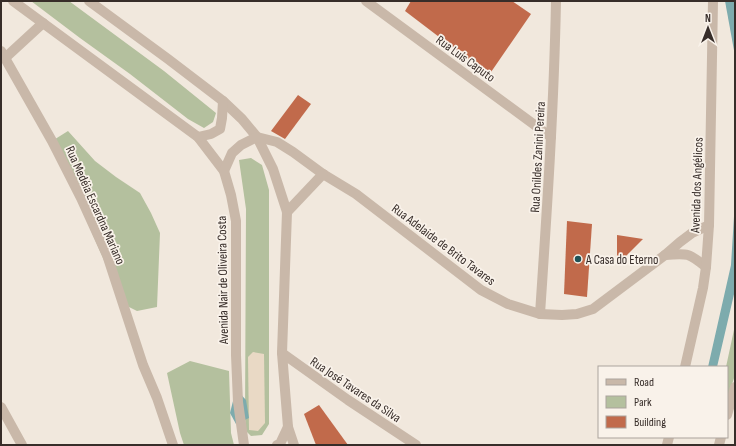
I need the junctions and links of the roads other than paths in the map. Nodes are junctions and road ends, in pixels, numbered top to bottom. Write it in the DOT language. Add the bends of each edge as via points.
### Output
graph roads {
  1 [pos="13,1"];
  2 [pos="89,1"];
  3 [pos="366,1"];
  4 [pos="556,1"];
  5 [pos="713,1"];
  6 [pos="43,23"];
  7 [pos="3,55"];
  8 [pos="223,101"];
  9 [pos="257,137"];
  10 [pos="551,137"];
  11 [pos="198,138"];
  12 [pos="224,171"];
  13 [pos="323,174"];
  14 [pos="286,212"];
  15 [pos="709,225"];
  16 [pos="665,255"];
  17 [pos="706,267"];
  18 [pos="540,314"];
  19 [pos="282,353"];
  20 [pos="685,366"];
  21 [pos="735,387"];
  22 [pos="1,407"];
  23 [pos="728,412"];
  24 [pos="288,427"];
  25 [pos="22,445"];
  26 [pos="173,445"];
  27 [pos="244,445"];
  28 [pos="277,445"];
  29 [pos="294,445"];
  30 [pos="416,445"];
  1 -- 6 [label="street, Avenida Nair de Oliveira Costa"];
  2 -- 8 [label="street"];
  3 -- 10 [label="street, Rua Luís Caputo"];
  4 -- 10 [label="street, Rua Onildes Zanini Pereira"];
  5 -- 15 [label="street, Avenida dos Angélicos"];
  6 -- 7 [label="street"];
  6 -- 11 [label="street, Avenida Nair de Oliveira Costa"];
  7 -- 26 [label="street, Rua Medéia Escardna Mariano" via="44,125 107,256"];
  8 -- 9 [label="street"];
  8 -- 11 [label="street" via="220,129"];
  9 -- 12 [label="street" via="242,144 232,153"];
  9 -- 13 [label="street, Rua Adelaide de Brito Tavares" via="277,142"];
  9 -- 14 [label="street" via="273,168"];
  10 -- 18 [label="street, Rua Onildes Zanini Pereira"];
  11 -- 12 [label="street, Avenida Nair de Oliveira Costa"];
  12 -- 27 [label="street, Avenida Nair de Oliveira Costa" via="236,221 236,355 238,402"];
  13 -- 14 [label="street"];
  13 -- 18 [label="street, Rua Adelaide de Brito Tavares" via="356,194 481,290 508,304"];
  14 -- 19 [label="street"];
  15 -- 16 [label="street, Rua Adelaide de Brito Tavares" via="692,234"];
  15 -- 17 [label="street, Avenida dos Angélicos"];
  16 -- 17 [label="street" via="692,256"];
  16 -- 18 [label="street, Rua Adelaide de Brito Tavares" via="593,309 577,314"];
  17 -- 20 [label="street, Avenida dos Angélicos"];
  19 -- 24 [label="street"];
  19 -- 30 [label="street, Rua José Tavares da Silva"];
  21 -- 23 [label="street"];
  22 -- 25 [label="street"];
  24 -- 28 [label="street" via="280,444"];
  24 -- 29 [label="street"];
}
